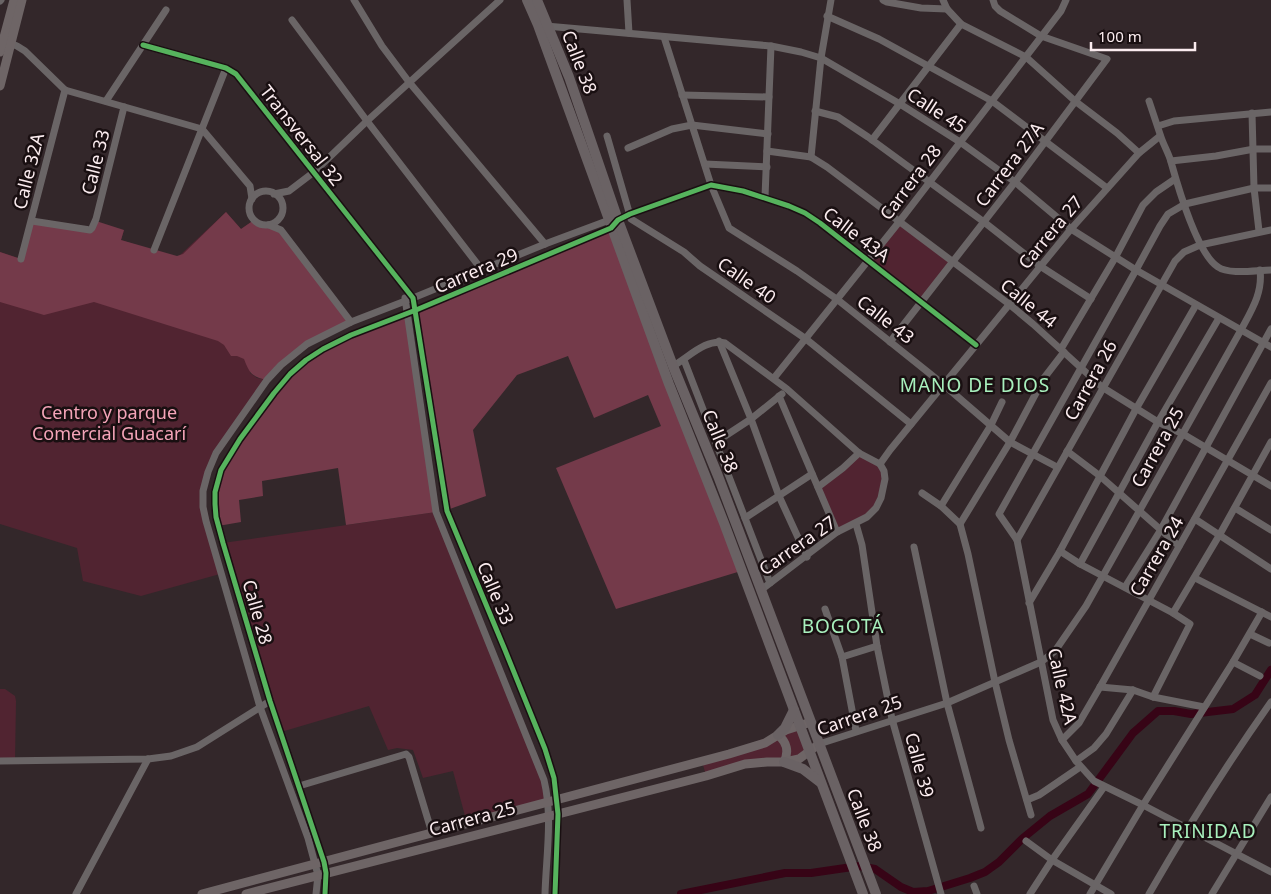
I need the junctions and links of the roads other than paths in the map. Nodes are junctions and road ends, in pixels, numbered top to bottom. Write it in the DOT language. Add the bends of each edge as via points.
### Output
graph roads {
  1 [pos="14,0"];
  2 [pos="20,0"];
  3 [pos="354,0"];
  4 [pos="500,0"];
  5 [pos="527,0"];
  6 [pos="538,0"];
  7 [pos="627,0"];
  8 [pos="831,0"];
  9 [pos="883,0"];
  10 [pos="943,0"];
  11 [pos="993,0"];
  12 [pos="1066,0"];
  13 [pos="947,9"];
  14 [pos="166,10"];
  15 [pos="827,16"];
  16 [pos="292,20"];
  17 [pos="961,24"];
  18 [pos="538,25"];
  19 [pos="549,26"];
  20 [pos="629,33"];
  21 [pos="1041,36"];
  22 [pos="664,37"];
  23 [pos="6,42"];
  24 [pos="142,45"];
  25 [pos="771,46"];
  26 [pos="0,52"];
  27 [pos="1026,57"];
  28 [pos="821,58"];
  29 [pos="929,66"];
  30 [pos="226,68"];
  31 [pos="409,82"];
  32 [pos="0,86"];
  33 [pos="65,90"];
  34 [pos="682,95"];
  35 [pos="769,97"];
  36 [pos="106,101"];
  37 [pos="992,101"];
  38 [pos="1075,101"];
  39 [pos="1149,101"];
  40 [pos="900,104"];
  41 [pos="124,107"];
  42 [pos="816,110"];
  43 [pos="1271,112"];
  44 [pos="1252,113"];
  45 [pos="367,121"];
  46 [pos="692,125"];
  47 [pos="1158,126"];
  48 [pos="202,128"];
  49 [pos="768,134"];
  50 [pos="607,136"];
  51 [pos="1160,136"];
  52 [pos="872,140"];
  53 [pos="960,142"];
  54 [pos="1045,142"];
  55 [pos="628,148"];
  56 [pos="1254,149"];
  57 [pos="1271,149"];
  58 [pos="767,151"];
  59 [pos="1139,153"];
  60 [pos="811,157"];
  61 [pos="1171,161"];
  62 [pos="705,164"];
  63 [pos="766,167"];
  64 [pos="314,172"];
  65 [pos="1176,179"];
  66 [pos="930,182"];
  67 [pos="1015,182"];
  68 [pos="711,185"];
  69 [pos="250,186"];
  70 [pos="1106,188"];
  71 [pos="1254,188"];
  72 [pos="1271,188"];
  73 [pos="266,191"];
  74 [pos="289,191"];
  75 [pos="274,194"];
  76 [pos="766,197"];
  77 [pos="252,199"];
  78 [pos="1185,204"];
  79 [pos="283,206"];
  80 [pos="630,214"];
  81 [pos="281,215"];
  82 [pos="32,221"];
  83 [pos="899,222"];
  84 [pos="984,222"];
  85 [pos="612,223"];
  86 [pos="269,225"];
  87 [pos="1071,229"];
  88 [pos="281,230"];
  89 [pos="1271,230"];
  90 [pos="1259,231"];
  91 [pos="545,244"];
  92 [pos="1200,245"];
  93 [pos="154,250"];
  94 [pos="1115,258"];
  95 [pos="21,259"];
  96 [pos="869,260"];
  97 [pos="953,262"];
  98 [pos="1040,266"];
  99 [pos="482,270"];
  100 [pos="1136,270"];
  101 [pos="1260,270"];
  102 [pos="1271,270"];
  103 [pos="1161,285"];
  104 [pos="406,291"];
  105 [pos="413,298"];
  106 [pos="1091,299"];
  107 [pos="838,300"];
  108 [pos="405,301"];
  109 [pos="921,301"];
  110 [pos="1009,304"];
  111 [pos="1196,305"];
  112 [pos="416,310"];
  113 [pos="407,313"];
  114 [pos="1219,318"];
  115 [pos="351,322"];
  116 [pos="1271,329"];
  117 [pos="1241,330"];
  118 [pos="806,339"];
  119 [pos="719,341"];
  120 [pos="890,342"];
  121 [pos="1264,343"];
  122 [pos="976,346"];
  123 [pos="1271,348"];
  124 [pos="1062,350"];
  125 [pos="306,360"];
  126 [pos="684,360"];
  127 [pos="673,366"];
  128 [pos="1081,369"];
  129 [pos="774,378"];
  130 [pos="267,380"];
  131 [pos="1271,383"];
  132 [pos="944,385"];
  133 [pos="1102,387"];
  134 [pos="787,389"];
  135 [pos="779,396"];
  136 [pos="1002,402"];
  137 [pos="1136,409"];
  138 [pos="751,419"];
  139 [pos="1158,422"];
  140 [pos="911,424"];
  141 [pos="991,425"];
  142 [pos="1183,434"];
  143 [pos="716,442"];
  144 [pos="1010,442"];
  145 [pos="1271,442"];
  146 [pos="1205,447"];
  147 [pos="1067,451"];
  148 [pos="859,453"];
  149 [pos="1033,455"];
  150 [pos="1228,460"];
  151 [pos="880,464"];
  152 [pos="1058,468"];
  153 [pos="812,474"];
  154 [pos="1253,475"];
  155 [pos="1100,476"];
  156 [pos="1271,486"];
  157 [pos="818,487"];
  158 [pos="922,493"];
  159 [pos="1120,494"];
  160 [pos="779,496"];
  161 [pos="942,506"];
  162 [pos="1235,508"];
  163 [pos="1140,512"];
  164 [pos="745,518"];
  165 [pos="1195,518"];
  166 [pos="856,524"];
  167 [pos="960,524"];
  168 [pos="1160,530"];
  169 [pos="1271,530"];
  170 [pos="838,532"];
  171 [pos="1220,534"];
  172 [pos="1017,540"];
  173 [pos="1179,546"];
  174 [pos="914,547"];
  175 [pos="1060,551"];
  176 [pos="807,557"];
  177 [pos="1080,564"];
  178 [pos="1271,569"];
  179 [pos="1102,576"];
  180 [pos="1195,578"];
  181 [pos="770,583"];
  182 [pos="479,584"];
  183 [pos="1126,587"];
  184 [pos="468,588"];
  185 [pos="761,590"];
  186 [pos="1148,600"];
  187 [pos="1029,603"];
  188 [pos="825,609"];
  189 [pos="1262,612"];
  190 [pos="1173,613"];
  191 [pos="1271,617"];
  192 [pos="1250,634"];
  193 [pos="1269,643"];
  194 [pos="877,646"];
  195 [pos="842,657"];
  196 [pos="1041,662"];
  197 [pos="1233,662"];
  198 [pos="1260,676"];
  199 [pos="995,682"];
  200 [pos="1100,687"];
  201 [pos="1133,690"];
  202 [pos="1153,697"];
  203 [pos="270,700"];
  204 [pos="1271,702"];
  205 [pos="947,703"];
  206 [pos="260,707"];
  207 [pos="1204,708"];
  208 [pos="794,710"];
  209 [pos="892,719"];
  210 [pos="811,722"];
  211 [pos="800,726"];
  212 [pos="856,731"];
  213 [pos="778,735"];
  214 [pos="1062,740"];
  215 [pos="819,744"];
  216 [pos="809,752"];
  217 [pos="148,759"];
  218 [pos="0,762"];
  219 [pos="784,762"];
  220 [pos="1078,764"];
  221 [pos="821,782"];
  222 [pos="299,786"];
  223 [pos="1102,786"];
  224 [pos="1271,797"];
  225 [pos="1027,800"];
  226 [pos="552,802"];
  227 [pos="1143,805"];
  228 [pos="558,814"];
  229 [pos="1031,815"];
  230 [pos="548,816"];
  231 [pos="981,828"];
  232 [pos="1187,829"];
  233 [pos="432,833"];
  234 [pos="1026,841"];
  235 [pos="1236,854"];
  236 [pos="1052,860"];
  237 [pos="320,863"];
  238 [pos="1271,872"];
  239 [pos="322,874"];
  240 [pos="1095,885"];
  241 [pos="940,893"];
  242 [pos="76,894"];
  243 [pos="202,894"];
  244 [pos="246,894"];
  245 [pos="316,894"];
  246 [pos="325,894"];
  247 [pos="545,894"];
  248 [pos="555,894"];
  249 [pos="863,894"];
  250 [pos="876,894"];
  251 [pos="1030,894"];
  252 [pos="1090,894"];
  253 [pos="1111,894"];
  254 [pos="1149,894"];
  255 [pos="1212,894"];
  1 -- 23 [label="main road"];
  2 -- 23 [label="main road" via="16,22"];
  3 -- 31 [label="street"];
  4 -- 31 [label="street"];
  5 -- 18 [label="highway, Calle 38"];
  6 -- 19 [label="highway, Calle 38"];
  7 -- 20 [label="street"];
  8 -- 15 [label="street"];
  9 -- 13 [label="street" via="920,8"];
  10 -- 13 [label="street"];
  11 -- 21 [label="street" via="1000,11"];
  12 -- 21 [label="street, Carrera 28"];
  13 -- 17 [label="street"];
  14 -- 24 [label="street"];
  15 -- 28 [label="street"];
  15 -- 29 [label="street"];
  16 -- 45 [label="street"];
  17 -- 27 [label="street"];
  17 -- 29 [label="street"];
  18 -- 19 [label="street, Calle 45"];
  18 -- 85 [label="highway, Calle 38"];
  19 -- 20 [label="street, Calle 45"];
  19 -- 85 [label="highway, Calle 38" via="569,77"];
  20 -- 22 [label="street, Calle 45"];
  21 -- 27 [label="street, Carrera 28"];
  21 -- 38 [label="street, Carrera 27A" via="1107,59"];
  22 -- 25 [label="street, Calle 45"];
  22 -- 34 [label="street"];
  23 -- 26 [label="main road"];
  23 -- 32 [label="main road"];
  23 -- 33 [label="street" via="25,51"];
  24 -- 30 [label="street, Transversal 32"];
  24 -- 36 [label="street"];
  25 -- 28 [label="street, Calle 45"];
  25 -- 35 [label="street"];
  27 -- 37 [label="street, Carrera 28"];
  27 -- 38 [label="street"];
  28 -- 40 [label="street, Calle 45"];
  28 -- 42 [label="street"];
  29 -- 37 [label="street"];
  29 -- 40 [label="street"];
  30 -- 48 [label="street"];
  30 -- 64 [label="street, Transversal 32" via="236,74"];
  31 -- 45 [label="street"];
  31 -- 91 [label="street"];
  33 -- 36 [label="street"];
  33 -- 82 [label="street, Calle 32A"];
  34 -- 35 [label="street"];
  34 -- 46 [label="street"];
  35 -- 49 [label="street"];
  36 -- 41 [label="street"];
  37 -- 53 [label="street, Carrera 28"];
  37 -- 54 [label="street"];
  38 -- 54 [label="street, Carrera 27A"];
  38 -- 59 [label="street"];
  39 -- 47 [label="street"];
  40 -- 52 [label="street"];
  40 -- 53 [label="street, Calle 45"];
  41 -- 48 [label="street"];
  41 -- 82 [label="street, Calle 33" via="94,225 90,230"];
  42 -- 52 [label="street" via="838,118"];
  42 -- 60 [label="street"];
  43 -- 44 [label="street"];
  44 -- 47 [label="street"];
  44 -- 56 [label="street"];
  45 -- 64 [label="street"];
  45 -- 99 [label="street"];
  46 -- 49 [label="street"];
  46 -- 55 [label="street" via="672,129"];
  46 -- 62 [label="street"];
  47 -- 51 [label="street"];
  48 -- 69 [label="street"];
  48 -- 93 [label="street"];
  49 -- 58 [label="street"];
  50 -- 80 [label="street"];
  51 -- 59 [label="street, Carrera 27"];
  51 -- 61 [label="street"];
  52 -- 66 [label="street"];
  53 -- 66 [label="street, Carrera 28"];
  53 -- 67 [label="street, Calle 45"];
  54 -- 67 [label="street, Carrera 27A"];
  54 -- 70 [label="street"];
  56 -- 57 [label="street"];
  56 -- 61 [label="street"];
  56 -- 71 [label="street"];
  58 -- 60 [label="street, Calle 44"];
  58 -- 63 [label="street"];
  59 -- 70 [label="street, Carrera 27"];
  60 -- 83 [label="street, Calle 44"];
  61 -- 65 [label="street"];
  62 -- 63 [label="street"];
  62 -- 68 [label="street"];
  63 -- 76 [label="street"];
  64 -- 74 [label="street"];
  64 -- 104 [label="street, Transversal 32"];
  65 -- 78 [label="street"];
  65 -- 94 [label="street" via="1143,205"];
  66 -- 83 [label="street, Carrera 28"];
  66 -- 84 [label="street"];
  67 -- 84 [label="street, Carrera 27A"];
  67 -- 87 [label="street, Calle 45"];
  68 -- 76 [label="street, Calle 43A"];
  68 -- 80 [label="street, Calle 43A"];
  68 -- 107 [label="street, Calle 43" via="729,228"];
  69 -- 73 [label="street"];
  69 -- 77 [label="street"];
  70 -- 87 [label="street, Carrera 27"];
  71 -- 72 [label="street"];
  71 -- 78 [label="street"];
  71 -- 90 [label="street"];
  73 -- 75 [label="street"];
  73 -- 77 [label="street"];
  74 -- 75 [label="street"];
  74 -- 79 [label="street"];
  75 -- 79 [label="street"];
  76 -- 96 [label="street, Calle 43A" via="820,222"];
  77 -- 86 [label="street" via="250,215 257,223"];
  78 -- 92 [label="street"];
  78 -- 100 [label="street" via="1168,214"];
  79 -- 81 [label="street"];
  80 -- 85 [label="street, Calle 43A"];
  80 -- 118 [label="street, Calle 40" via="634,222 684,252"];
  81 -- 86 [label="street"];
  81 -- 88 [label="street"];
  82 -- 95 [label="street, Calle 32A"];
  83 -- 96 [label="street, Carrera 28"];
  83 -- 97 [label="street, Calle 44"];
  84 -- 97 [label="street, Carrera 27A"];
  84 -- 98 [label="street"];
  85 -- 91 [label="street, Carrera 29"];
  85 -- 112 [label="street, Carrera 29"];
  85 -- 127 [label="highway, Calle 38"];
  85 -- 208 [label="highway, Calle 38"];
  86 -- 88 [label="street"];
  87 -- 94 [label="street, Calle 45"];
  87 -- 98 [label="street, Carrera 27"];
  88 -- 115 [label="street"];
  89 -- 90 [label="street, Carrera 26"];
  90 -- 92 [label="street, Carrera 26"];
  91 -- 99 [label="street, Carrera 29"];
  92 -- 101 [label="street" via="1217,267 1226,271"];
  92 -- 103 [label="street, Carrera 26" via="1184,252 1175,261"];
  94 -- 100 [label="street, Calle 45"];
  94 -- 106 [label="street"];
  96 -- 107 [label="street, Carrera 28"];
  96 -- 109 [label="street, Calle 43A"];
  97 -- 109 [label="street, Carrera 27A"];
  97 -- 110 [label="street, Calle 44"];
  98 -- 106 [label="street"];
  98 -- 110 [label="street, Carrera 27"];
  99 -- 105 [label="street, Carrera 29"];
  100 -- 103 [label="street, Calle 45"];
  100 -- 128 [label="street"];
  101 -- 102 [label="street"];
  101 -- 117 [label="street, Carrera 25" via="1262,280 1258,298"];
  103 -- 111 [label="street, Calle 45"];
  103 -- 133 [label="street, Carrera 26"];
  104 -- 105 [label="street, Transversal 32"];
  104 -- 108 [label="street"];
  105 -- 108 [label="street, Carrera 29"];
  105 -- 112 [label="street, Calle 33"];
  106 -- 124 [label="street"];
  107 -- 118 [label="street, Carrera 28"];
  107 -- 120 [label="street, Calle 43"];
  108 -- 113 [label="street, Calle 33"];
  108 -- 115 [label="street, Carrera 29"];
  109 -- 120 [label="street, Carrera 27A"];
  109 -- 122 [label="street, Calle 43A"];
  110 -- 122 [label="street, Carrera 27"];
  110 -- 124 [label="street, Calle 44"];
  111 -- 114 [label="street, Calle 45"];
  111 -- 137 [label="street"];
  112 -- 113 [label="street, Carrera 29"];
  112 -- 182 [label="street, Calle 33" via="447,511"];
  113 -- 125 [label="street, Carrera 29" via="351,335"];
  113 -- 184 [label="street, Calle 33" via="436,512"];
  114 -- 117 [label="street, Calle 45"];
  114 -- 139 [label="street"];
  115 -- 130 [label="street, Carrera 29" via="307,344"];
  116 -- 121 [label="street"];
  117 -- 121 [label="street, Calle 45"];
  117 -- 142 [label="street, Carrera 25"];
  118 -- 129 [label="street, Carrera 28"];
  118 -- 140 [label="street, Calle 40"];
  119 -- 126 [label="street" via="709,343"];
  119 -- 129 [label="street" via="733,347"];
  119 -- 138 [label="street"];
  120 -- 132 [label="street, Calle 43"];
  121 -- 123 [label="street, Calle 45"];
  121 -- 146 [label="street"];
  122 -- 132 [label="street, Carrera 27"];
  124 -- 128 [label="street, Calle 44"];
  124 -- 144 [label="street"];
  125 -- 203 [label="street, Calle 28" via="274,393 240,439 221,470 215,492 216,517"];
  126 -- 127 [label="street"];
  126 -- 143 [label="street"];
  127 -- 185 [label="highway, Calle 38"];
  128 -- 133 [label="street, Calle 44"];
  128 -- 149 [label="street"];
  129 -- 134 [label="street"];
  130 -- 206 [label="street, Calle 28" via="216,453 202,491 208,530"];
  131 -- 150 [label="street, Carrera 24"];
  132 -- 140 [label="street, Carrera 27"];
  132 -- 141 [label="street, Calle 43"];
  133 -- 137 [label="street, Calle 44"];
  133 -- 147 [label="street, Carrera 26"];
  134 -- 135 [label="street"];
  134 -- 148 [label="street"];
  135 -- 138 [label="street"];
  135 -- 153 [label="street"];
  136 -- 141 [label="street"];
  137 -- 139 [label="street, Calle 44"];
  137 -- 155 [label="street"];
  138 -- 143 [label="street"];
  138 -- 160 [label="street"];
  139 -- 142 [label="street, Calle 44"];
  139 -- 159 [label="street"];
  140 -- 151 [label="street, Carrera 27"];
  141 -- 144 [label="street, Calle 43"];
  141 -- 161 [label="street"];
  142 -- 146 [label="street, Calle 44"];
  142 -- 163 [label="street, Carrera 25"];
  143 -- 164 [label="street"];
  144 -- 149 [label="street, Calle 43"];
  144 -- 167 [label="street"];
  145 -- 154 [label="street"];
  146 -- 150 [label="street, Calle 44"];
  146 -- 168 [label="street"];
  147 -- 152 [label="street, Carrera 26"];
  147 -- 155 [label="street"];
  148 -- 151 [label="street"];
  148 -- 157 [label="street"];
  149 -- 152 [label="street, Calle 43"];
  149 -- 172 [label="street, Calle 42A" via="999,514"];
  150 -- 154 [label="street, Calle 44"];
  150 -- 165 [label="street, Carrera 24"];
  151 -- 166 [label="street, Carrera 27" via="885,479 881,498 876,508"];
  152 -- 172 [label="street, Carrera 26"];
  153 -- 157 [label="street"];
  153 -- 160 [label="street"];
  154 -- 156 [label="street, Calle 44"];
  154 -- 162 [label="street"];
  155 -- 159 [label="street"];
  155 -- 175 [label="street"];
  157 -- 170 [label="street"];
  158 -- 161 [label="street"];
  159 -- 163 [label="street"];
  159 -- 177 [label="street"];
  160 -- 164 [label="street"];
  160 -- 176 [label="street"];
  161 -- 167 [label="street"];
  162 -- 169 [label="street"];
  162 -- 171 [label="street"];
  163 -- 168 [label="street"];
  163 -- 179 [label="street, Carrera 25"];
  164 -- 181 [label="street"];
  165 -- 171 [label="street"];
  165 -- 173 [label="street, Carrera 24"];
  166 -- 170 [label="street, Carrera 27"];
  166 -- 194 [label="street, Calle 39"];
  167 -- 199 [label="street"];
  168 -- 173 [label="street"];
  168 -- 183 [label="street"];
  170 -- 176 [label="street, Carrera 27"];
  171 -- 178 [label="street"];
  171 -- 180 [label="street"];
  172 -- 187 [label="street, Calle 42A"];
  173 -- 186 [label="street, Carrera 24"];
  174 -- 205 [label="street"];
  175 -- 177 [label="street"];
  175 -- 187 [label="street"];
  176 -- 181 [label="street, Carrera 27"];
  177 -- 179 [label="street"];
  179 -- 183 [label="street"];
  179 -- 196 [label="street, Carrera 25" via="1055,651"];
  180 -- 189 [label="street"];
  180 -- 190 [label="street"];
  181 -- 185 [label="street, Carrera 27"];
  182 -- 184 [label="street"];
  182 -- 226 [label="street, Calle 33" via="554,778"];
  183 -- 186 [label="street"];
  184 -- 226 [label="street, Calle 33"];
  185 -- 210 [label="highway, Calle 38"];
  186 -- 190 [label="street"];
  186 -- 200 [label="street, Carrera 24"];
  187 -- 196 [label="street, Calle 42A"];
  188 -- 195 [label="street"];
  189 -- 191 [label="street"];
  189 -- 192 [label="street"];
  190 -- 202 [label="street" via="1190,626"];
  192 -- 193 [label="street"];
  192 -- 197 [label="street"];
  194 -- 195 [label="street"];
  194 -- 209 [label="street, Calle 39"];
  195 -- 212 [label="street"];
  196 -- 199 [label="street, Carrera 25"];
  196 -- 214 [label="street, Calle 42A" via="1052,720"];
  197 -- 198 [label="street"];
  197 -- 207 [label="street"];
  199 -- 205 [label="street, Carrera 25"];
  199 -- 225 [label="street"];
  200 -- 201 [label="street"];
  200 -- 214 [label="street, Carrera 24" via="1079,723"];
  201 -- 202 [label="street"];
  201 -- 220 [label="street" via="1106,734"];
  202 -- 207 [label="street"];
  203 -- 206 [label="street"];
  203 -- 222 [label="street, Calle 28"];
  204 -- 232 [label="street"];
  205 -- 209 [label="street, Carrera 25"];
  205 -- 231 [label="street"];
  206 -- 217 [label="street" via="197,747 171,756"];
  206 -- 237 [label="street, Calle 28"];
  207 -- 227 [label="street"];
  208 -- 211 [label="highway, Calle 38"];
  208 -- 213 [label="highway"];
  209 -- 212 [label="street, Carrera 25"];
  209 -- 241 [label="street, Calle 39"];
  210 -- 211 [label="main road, Carrera 25"];
  210 -- 215 [label="highway, Calle 38"];
  211 -- 213 [label="main road, Carrera 25"];
  211 -- 216 [label="highway, Calle 38"];
  212 -- 215 [label="street, Carrera 25"];
  213 -- 219 [label="main road" via="786,747"];
  213 -- 226 [label="main road, Carrera 25" via="765,743 729,754"];
  214 -- 220 [label="street, Calle 42A"];
  215 -- 216 [label="main road, Carrera 25"];
  215 -- 250 [label="highway, Calle 38"];
  216 -- 219 [label="main road, Carrera 25" via="799,759"];
  216 -- 221 [label="highway, Calle 38"];
  217 -- 218 [label="street"];
  217 -- 242 [label="street"];
  219 -- 221 [label="highway" via="803,769"];
  219 -- 228 [label="main road, Carrera 25" via="746,764"];
  220 -- 223 [label="street, Calle 42A"];
  220 -- 225 [label="street" via="1039,795"];
  221 -- 249 [label="highway, Calle 38"];
  222 -- 233 [label="street" via="406,754 410,757"];
  222 -- 237 [label="street, Calle 28"];
  223 -- 227 [label="street, Calle 42A"];
  223 -- 236 [label="street"];
  224 -- 235 [label="street"];
  225 -- 229 [label="street"];
  226 -- 228 [label="street, Calle 33"];
  226 -- 230 [label="street, Calle 33"];
  226 -- 233 [label="main road, Carrera 25"];
  227 -- 232 [label="street, Calle 42A"];
  227 -- 240 [label="street"];
  228 -- 230 [label="main road, Carrera 25"];
  228 -- 248 [label="street, Calle 33"];
  230 -- 239 [label="main road, Carrera 25"];
  230 -- 247 [label="street, Calle 33"];
  232 -- 235 [label="street, Calle 42A"];
  232 -- 254 [label="street"];
  233 -- 237 [label="main road, Carrera 25"];
  234 -- 236 [label="street"];
  235 -- 238 [label="street, Calle 42A"];
  235 -- 255 [label="street"];
  236 -- 240 [label="street"];
  236 -- 251 [label="street"];
  237 -- 239 [label="street, Calle 28"];
  237 -- 243 [label="main road, Carrera 25"];
  239 -- 244 [label="main road, Carrera 25"];
  239 -- 245 [label="street, Calle 28"];
  239 -- 246 [label="street, Calle 28"];
  240 -- 252 [label="street"];
  240 -- 253 [label="street"];
}
